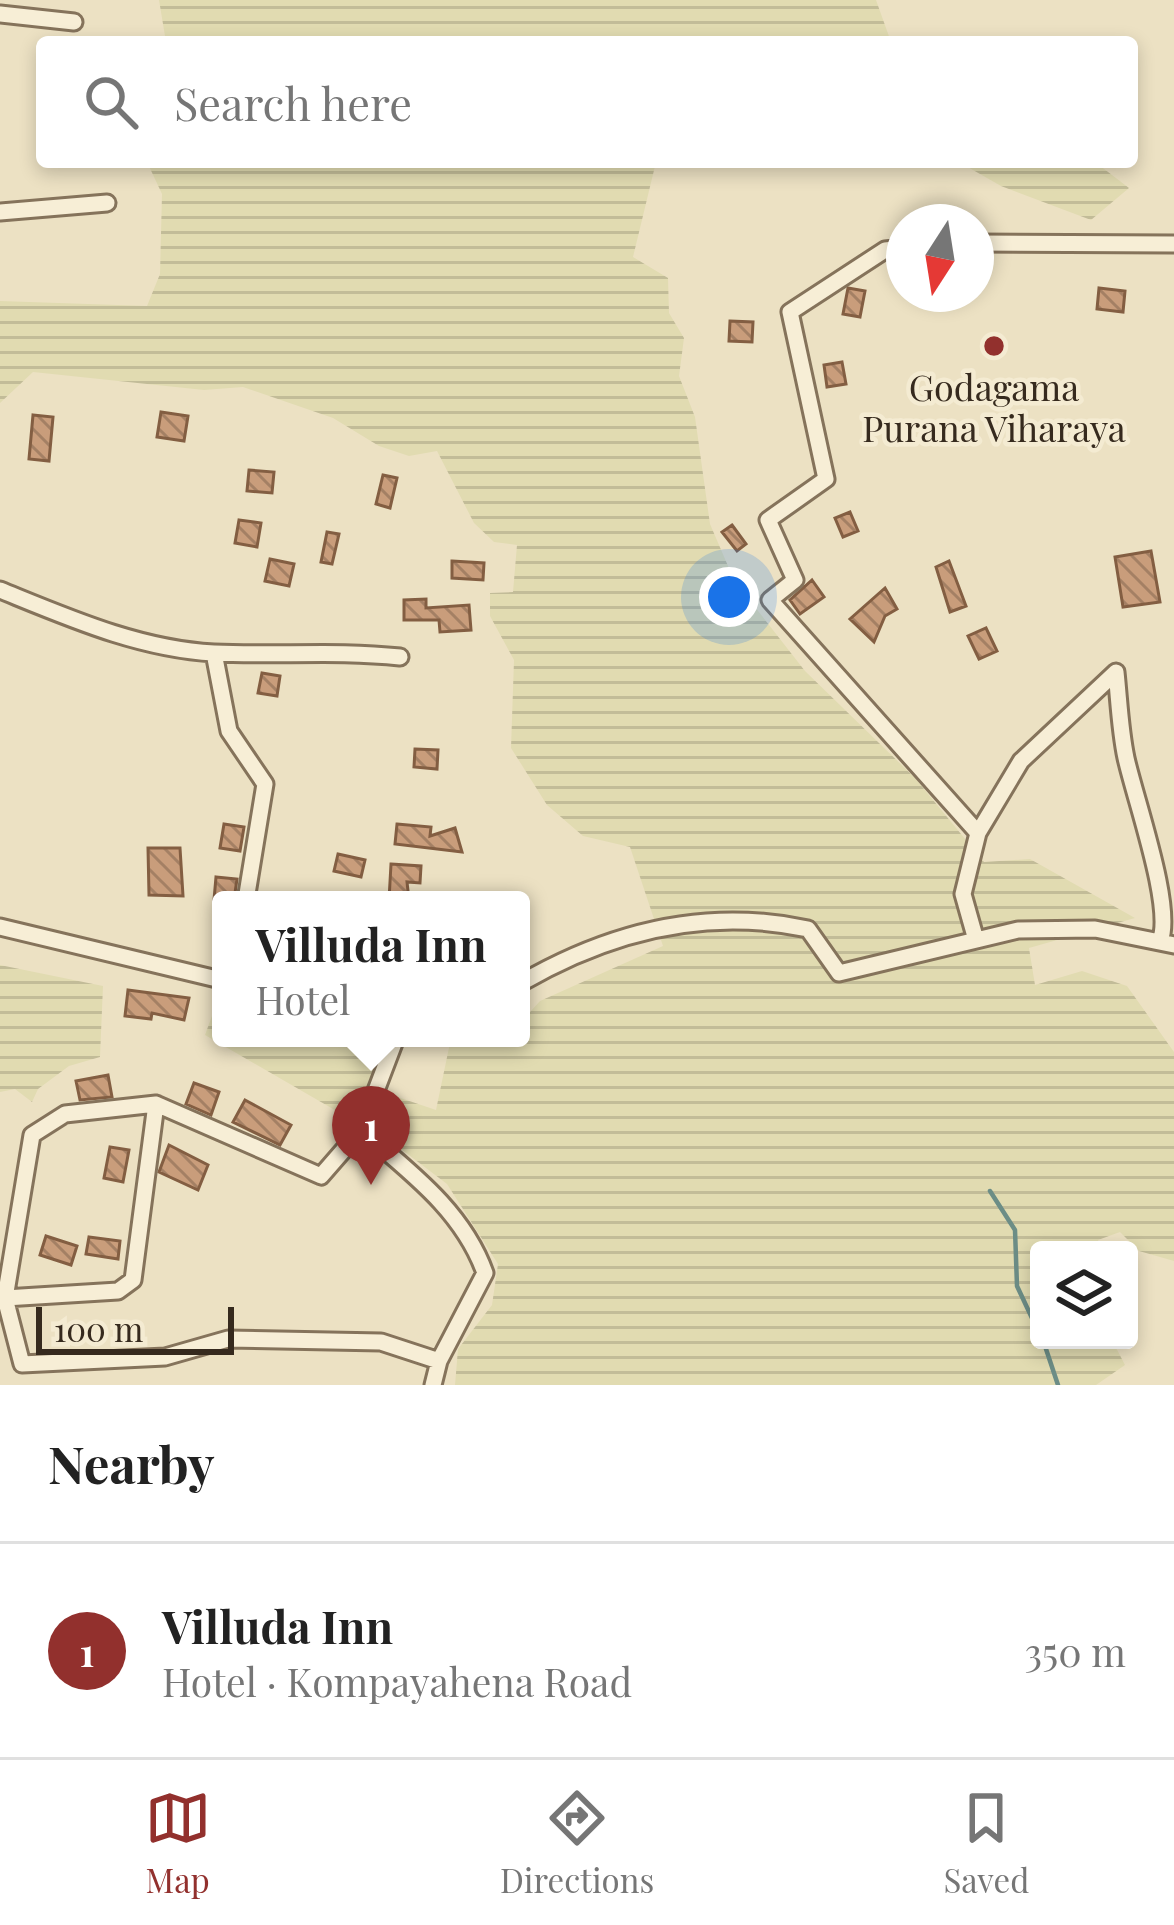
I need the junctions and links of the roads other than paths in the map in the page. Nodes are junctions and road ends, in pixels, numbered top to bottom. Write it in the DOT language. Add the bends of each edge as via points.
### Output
graph roads {
  1 [pos="0,14"];
  2 [pos="74,22"];
  3 [pos="107,203"];
  4 [pos="0,212"];
  5 [pos="994,243"];
  6 [pos="1174,244"];
  7 [pos="886,250"];
  8 [pos="0,590"];
  9 [pos="214,653"];
  10 [pos="400,657"];
  11 [pos="978,833"];
  12 [pos="247,891"];
  13 [pos="0,927"];
  14 [pos="976,940"];
  15 [pos="1167,943"];
  16 [pos="212,978"];
  17 [pos="530,978"];
  18 [pos="393,1047"];
  19 [pos="156,1104"];
  20 [pos="361,1130"];
  21 [pos="5,1298"];
  22 [pos="439,1361"];
  23 [pos="433,1385"];
  1 -- 2 [label="street"];
  3 -- 4 [label="street"];
  5 -- 6 [label="street"];
  7 -- 11 [label="street" via="790,312 826,478 767,520 795,580 770,600"];
  8 -- 9 [label="street" via="97,629"];
  9 -- 10 [label="street"];
  9 -- 12 [label="street" via="229,731 265,784"];
  11 -- 14 [label="street" via="963,894"];
  11 -- 15 [label="street" via="1021,761 1116,672 1125,755 1167,900"];
  13 -- 16 [label="street"];
  14 -- 15 [label="street" via="1018,930 1096,929"];
  14 -- 17 [label="street" via="839,973 808,929 663,925"];
  18 -- 20 [label="street"];
  19 -- 20 [label="street" via="321,1176"];
  19 -- 21 [label="street" via="65,1114 32,1135"];
  19 -- 21 [label="street" via="133,1280 118,1292"];
  20 -- 22 [label="street" via="434,1192 475,1244 485,1274"];
  21 -- 22 [label="street" via="22,1364 164,1357 228,1339 381,1342"];
  22 -- 23 [label="street"];
}
